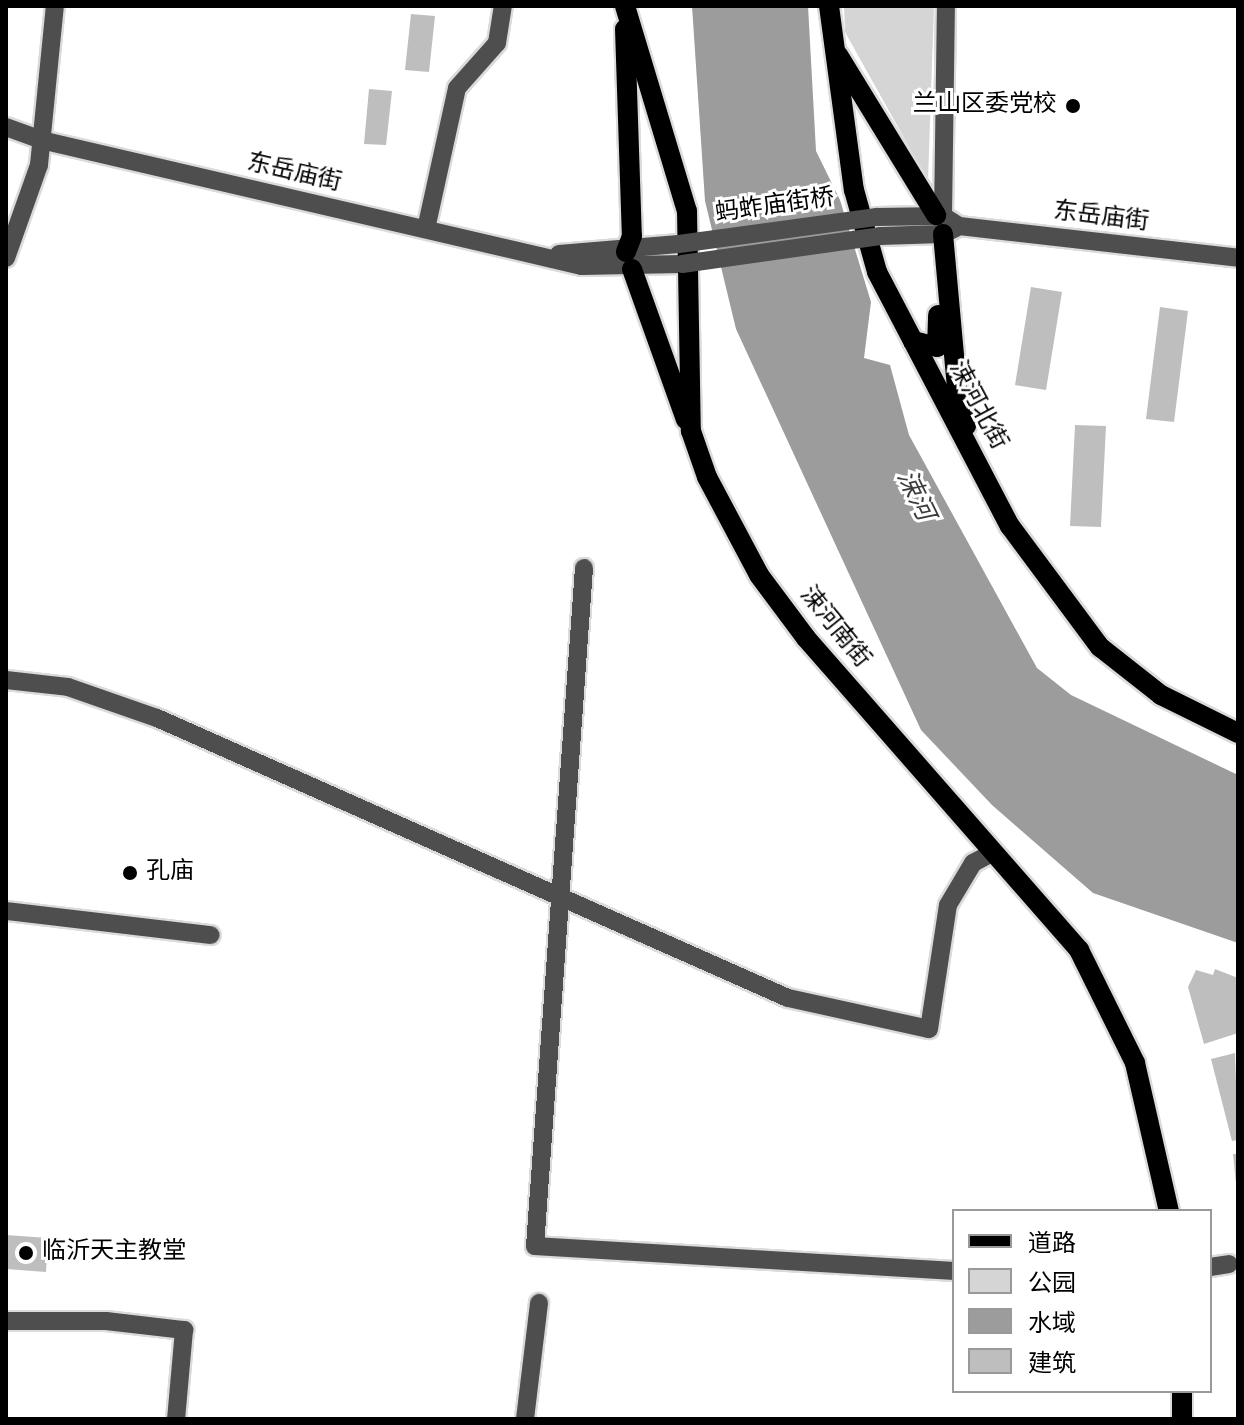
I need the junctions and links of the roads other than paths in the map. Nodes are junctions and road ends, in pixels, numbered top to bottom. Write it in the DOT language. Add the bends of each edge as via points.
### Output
graph roads {
  1 [pos="55,6"];
  2 [pos="503,6"];
  3 [pos="829,6"];
  4 [pos="946,6"];
  5 [pos="625,8"];
  6 [pos="831,40"];
  7 [pos="6,127"];
  8 [pos="664,127"];
  9 [pos="844,136"];
  10 [pos="41,140"];
  11 [pos="877,217"];
  12 [pos="939,223"];
  13 [pos="426,229"];
  14 [pos="679,244"];
  15 [pos="6,258"];
  16 [pos="1238,258"];
  17 [pos="636,259"];
  18 [pos="913,341"];
  19 [pos="691,348"];
  20 [pos="974,457"];
  21 [pos="707,477"];
  22 [pos="584,568"];
  23 [pos="6,680"];
  24 [pos="1238,733"];
  25 [pos="990,854"];
  26 [pos="561,894"];
  27 [pos="6,911"];
  28 [pos="211,935"];
  29 [pos="1169,1209"];
  30 [pos="1229,1264"];
  31 [pos="1212,1267"];
  32 [pos="952,1271"];
  33 [pos="539,1303"];
  34 [pos="6,1321"];
  35 [pos="1182,1393"];
  36 [pos="176,1419"];
  37 [pos="525,1419"];
  38 [pos="1182,1419"];
  1 -- 10 [label="street"];
  2 -- 13 [label="street" via="497,43 457,88"];
  3 -- 6 [label="main road, 涑河北街"];
  4 -- 12 [label="street"];
  5 -- 8 [label="main road, 涑河南街"];
  5 -- 17 [label="main road"];
  6 -- 9 [label="main road, 涑河北街"];
  6 -- 12 [label="main road" via="857,92"];
  7 -- 10 [label="street, 东岳庙街"];
  8 -- 17 [label="main road" via="652,122 641,127 635,146"];
  8 -- 19 [label="main road, 涑河南街" via="687,211"];
  9 -- 12 [label="main road" via="848,119 859,114 868,120"];
  9 -- 18 [label="main road, 涑河北街" via="877,272"];
  10 -- 13 [label="street, 东岳庙街"];
  10 -- 15 [label="street" via="39,165"];
  11 -- 12 [label="street, 东岳庙街"];
  11 -- 14 [label="street, 蚂蚱庙街桥, bridge"];
  12 -- 16 [label="street, 东岳庙街"];
  12 -- 17 [label="street, 东岳庙街, bridge" via="682,264"];
  12 -- 18 [label="main road" via="940,334 937,347"];
  12 -- 20 [label="main road" via="957,387"];
  13 -- 17 [label="street, 东岳庙街" via="582,266"];
  14 -- 17 [label="street, 东岳庙街"];
  17 -- 19 [label="main road" via="670,354 680,356"];
  17 -- 21 [label="main road"];
  18 -- 20 [label="main road, 涑河北街"];
  19 -- 21 [label="main road, 涑河南街" via="691,431"];
  20 -- 24 [label="main road, 涑河北街" via="1010,526 1100,647 1161,695"];
  21 -- 25 [label="main road, 涑河南街" via="759,575 796,625"];
  22 -- 26 [label="street"];
  23 -- 26 [label="street" via="68,687 157,718"];
  25 -- 26 [label="street" via="973,863 948,905 929,1029 788,998"];
  25 -- 29 [label="main road, 涑河南街" via="1079,950 1135,1063"];
  26 -- 32 [label="street" via="535,1246"];
  27 -- 28 [label="street"];
  30 -- 31 [label="street"];
  33 -- 37 [label="street"];
  34 -- 36 [label="street" via="106,1321 184,1330"];
  35 -- 38 [label="main road"];
}
